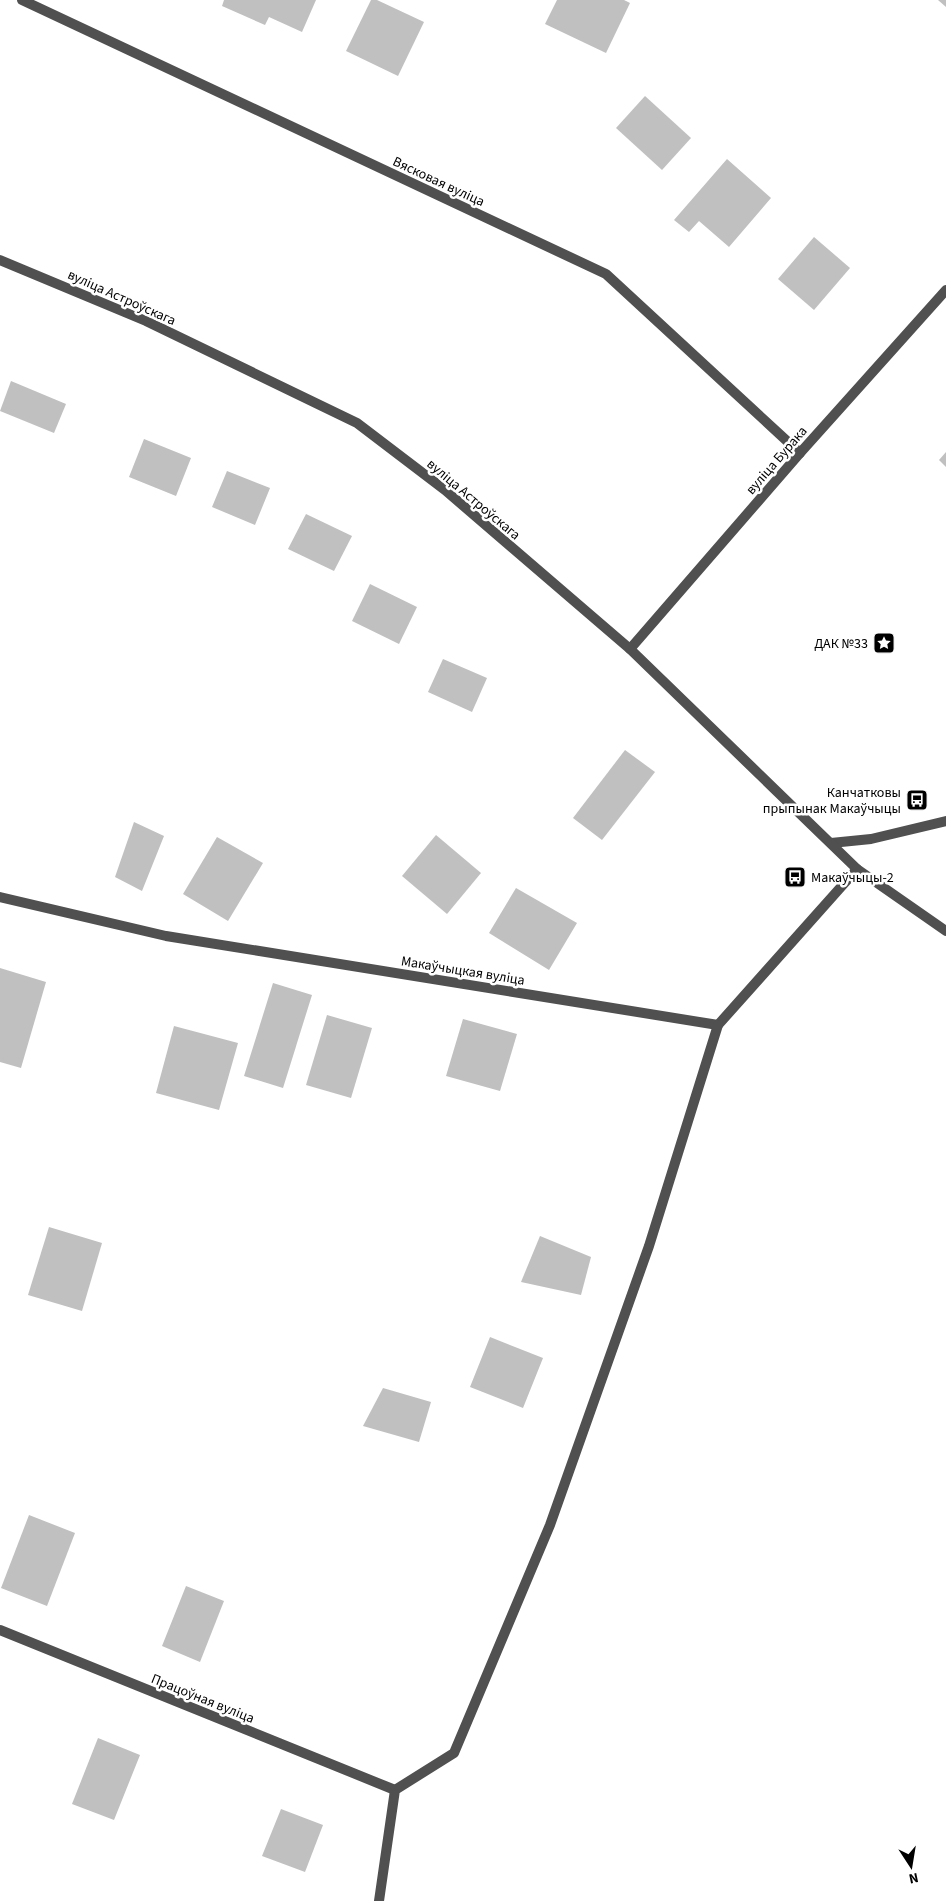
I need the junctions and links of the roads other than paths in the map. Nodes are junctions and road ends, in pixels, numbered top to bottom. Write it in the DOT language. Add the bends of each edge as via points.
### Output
graph roads {
  1 [pos="22,0"];
  2 [pos="0,260"];
  3 [pos="946,290"];
  4 [pos="800,453"];
  5 [pos="630,649"];
  6 [pos="946,821"];
  7 [pos="830,843"];
  8 [pos="857,869"];
  9 [pos="0,897"];
  10 [pos="946,931"];
  11 [pos="718,1025"];
  12 [pos="0,1630"];
  13 [pos="395,1790"];
  14 [pos="379,1901"];
  1 -- 4 [label="street, Вясковая вуліца" via="606,274"];
  2 -- 5 [label="street, вуліца Астроўскага" via="146,321 357,423 445,490"];
  3 -- 4 [label="street, вуліца Бурака"];
  4 -- 5 [label="street, вуліца Бурака"];
  5 -- 7 [label="street, вуліца Астроўскага"];
  6 -- 7 [label="street" via="871,839"];
  7 -- 8 [label="street, вуліца Астроўскага"];
  8 -- 10 [label="street, вуліца Астроўскага"];
  8 -- 11 [label="street"];
  9 -- 11 [label="street, Макаўчыцкая вуліца" via="166,936"];
  11 -- 13 [label="street" via="649,1246 539,1552 454,1753"];
  12 -- 13 [label="street, Працоўная вуліца"];
  13 -- 14 [label="street"];
}
